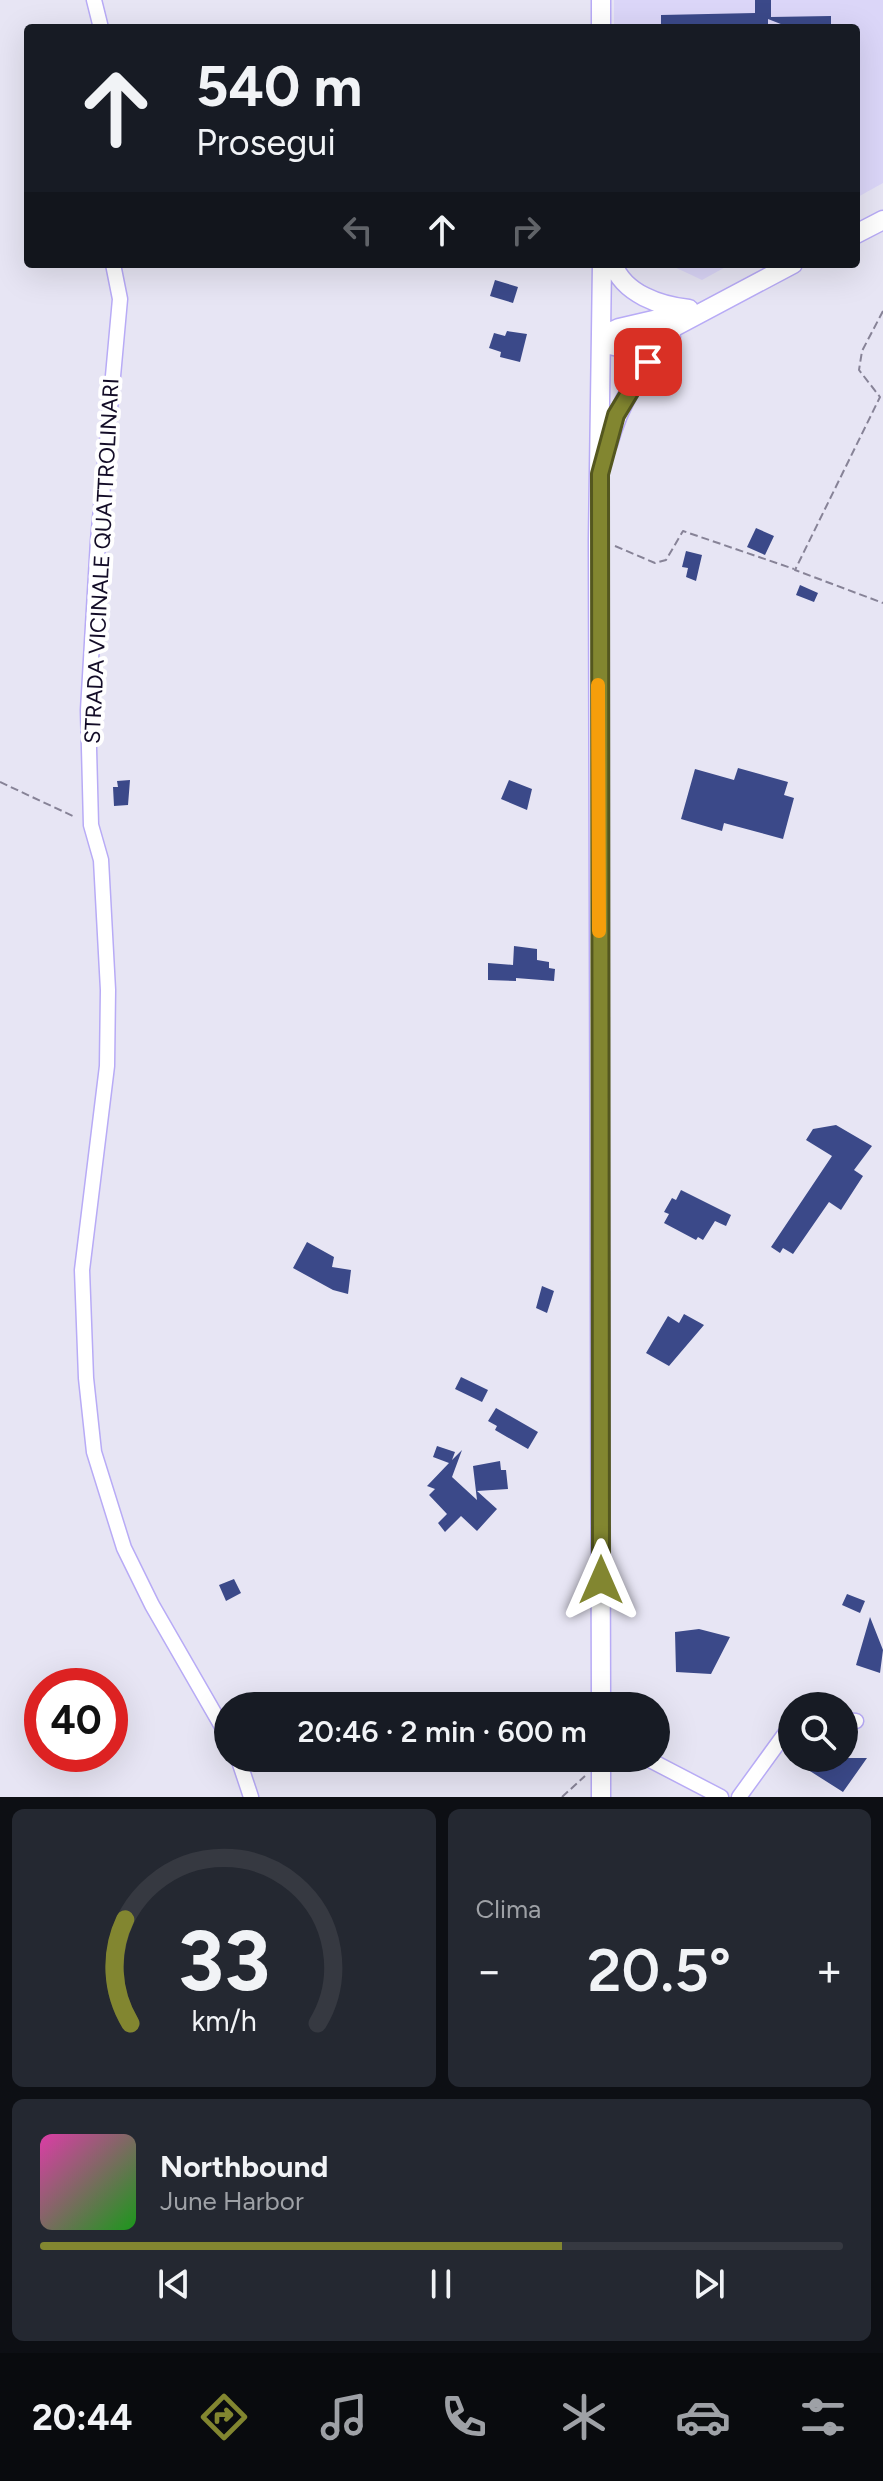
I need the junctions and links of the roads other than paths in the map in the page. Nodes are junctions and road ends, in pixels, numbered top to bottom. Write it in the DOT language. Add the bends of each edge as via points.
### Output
graph roads {
  1 [pos="94,0"];
  2 [pos="601,0"];
  3 [pos="100,24"];
  4 [pos="601,24"];
  5 [pos="883,220"];
  6 [pos="860,232"];
  7 [pos="114,268"];
  8 [pos="602,268"];
  9 [pos="616,268"];
  10 [pos="785,268"];
  11 [pos="697,313"];
  12 [pos="602,336"];
  13 [pos="600,474"];
  14 [pos="601,1692"];
  15 [pos="214,1713"];
  16 [pos="778,1743"];
  17 [pos="670,1770"];
  18 [pos="243,1772"];
  19 [pos="601,1772"];
  20 [pos="251,1797"];
  21 [pos="601,1797"];
  22 [pos="721,1797"];
  23 [pos="739,1797"];
  1 -- 3 [label="street"];
  2 -- 4 [label="street"];
  5 -- 6 [label="street"];
  7 -- 15 [label="street, STRADA VICINALE QUATTROLINARI" via="120,299 88,710 91,825 101,860 108,990 107,1066 82,1270 86,1378 94,1452 124,1548"];
  8 -- 12 [label="street"];
  9 -- 11 [label="street" via="632,289 655,302"];
  10 -- 11 [label="street"];
  11 -- 12 [label="street"];
  11 -- 13 [label="street" via="648,362 616,415"];
  12 -- 13 [label="street"];
  13 -- 14 [label="street"];
  16 -- 23 [label="street"];
  17 -- 22 [label="street"];
  18 -- 20 [label="street"];
  19 -- 21 [label="street"];
}
